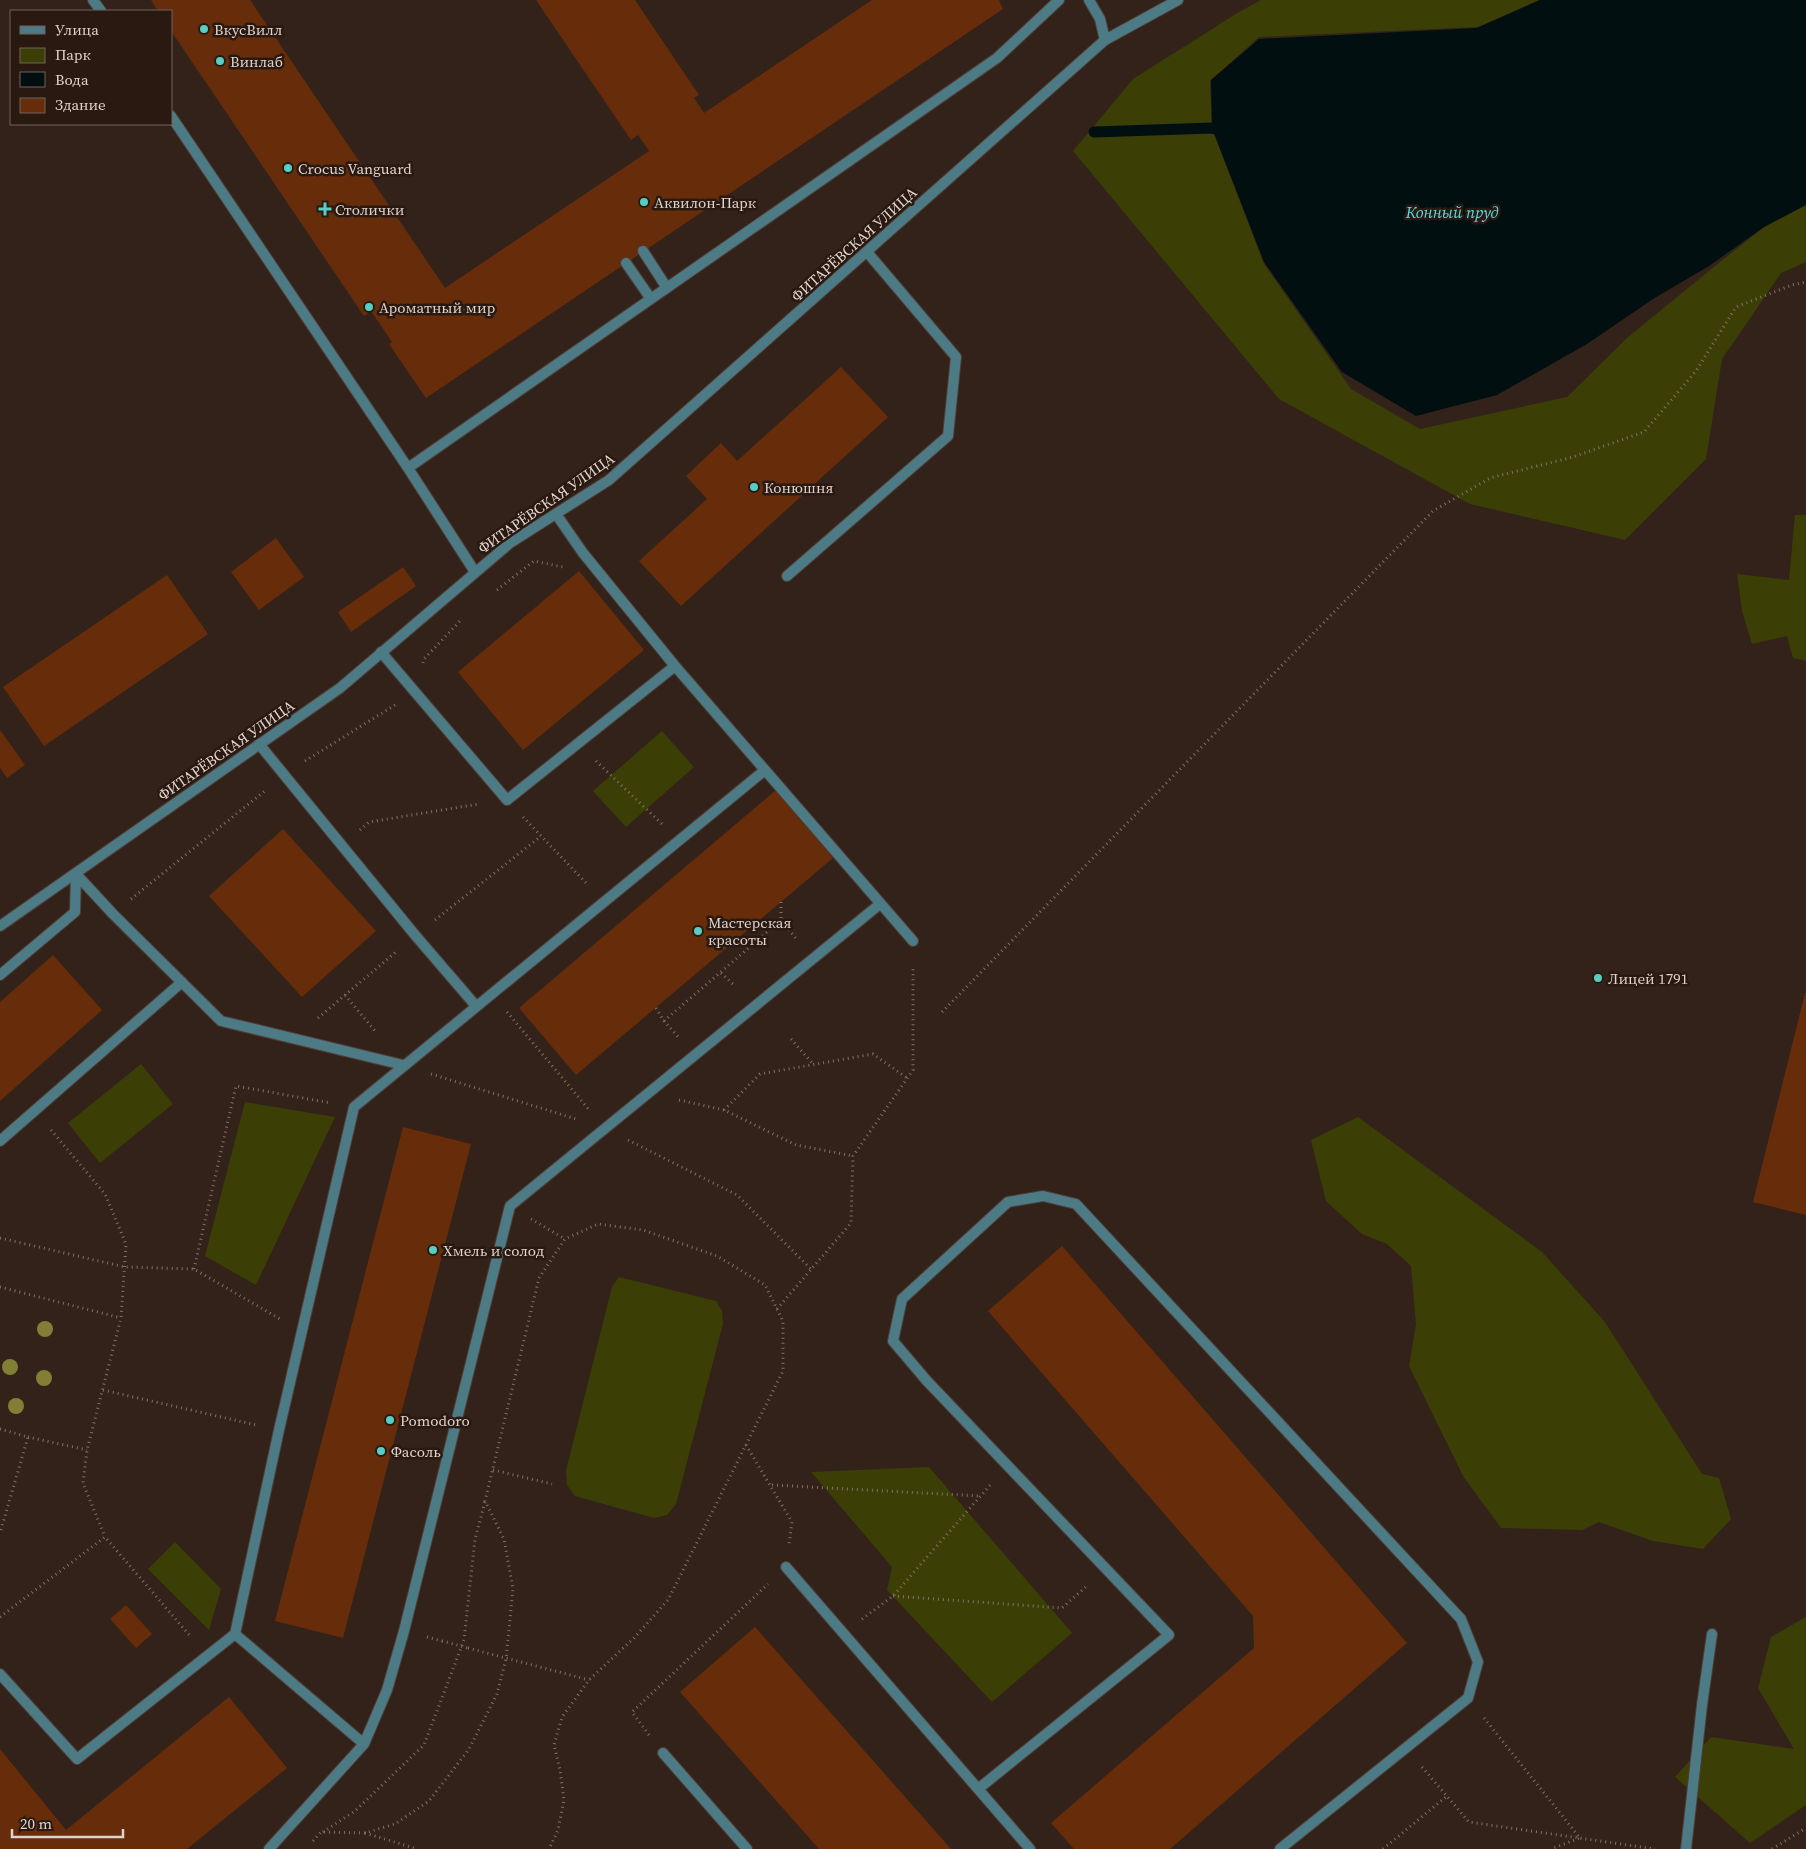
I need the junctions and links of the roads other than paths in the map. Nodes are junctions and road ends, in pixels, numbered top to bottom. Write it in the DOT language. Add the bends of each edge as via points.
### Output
graph roads {
  1 [pos="1059,0"];
  2 [pos="1089,0"];
  3 [pos="1178,0"];
  4 [pos="1105,40"];
  5 [pos="172,117"];
  6 [pos="642,251"];
  7 [pos="867,252"];
  8 [pos="626,263"];
  9 [pos="667,288"];
  10 [pos="651,299"];
  11 [pos="408,468"];
  12 [pos="556,514"];
  13 [pos="475,572"];
  14 [pos="786,576"];
  15 [pos="381,652"];
  16 [pos="675,666"];
  17 [pos="259,744"];
  18 [pos="765,770"];
  19 [pos="76,874"];
  20 [pos="880,904"];
  21 [pos="0,926"];
  22 [pos="913,941"];
  23 [pos="0,976"];
  24 [pos="182,982"];
  25 [pos="476,1006"];
  26 [pos="403,1065"];
  27 [pos="0,1141"];
  28 [pos="786,1567"];
  29 [pos="235,1634"];
  30 [pos="1712,1634"];
  31 [pos="0,1674"];
  32 [pos="364,1744"];
  33 [pos="663,1753"];
  34 [pos="978,1789"];
  35 [pos="269,1849"];
  36 [pos="746,1849"];
  37 [pos="1030,1849"];
  38 [pos="1280,1849"];
  39 [pos="1686,1849"];
  1 -- 9 [label="street" via="996,58"];
  2 -- 4 [label="street" via="1100,19"];
  3 -- 4 [label="street, ФИТАРЁВСКАЯ УЛИЦА"];
  4 -- 7 [label="street, ФИТАРЁВСКАЯ УЛИЦА"];
  5 -- 11 [label="street"];
  6 -- 9 [label="street"];
  7 -- 12 [label="street, ФИТАРЁВСКАЯ УЛИЦА" via="609,480"];
  7 -- 14 [label="street" via="956,357 948,436"];
  8 -- 10 [label="street"];
  9 -- 10 [label="street"];
  10 -- 11 [label="street"];
  11 -- 13 [label="street"];
  12 -- 13 [label="street, ФИТАРЁВСКАЯ УЛИЦА" via="510,543"];
  12 -- 16 [label="street" via="582,553"];
  13 -- 15 [label="street, ФИТАРЁВСКАЯ УЛИЦА"];
  15 -- 16 [label="street" via="507,800"];
  15 -- 17 [label="street, ФИТАРЁВСКАЯ УЛИЦА" via="340,688"];
  16 -- 18 [label="street"];
  17 -- 19 [label="street, ФИТАРЁВСКАЯ УЛИЦА"];
  17 -- 25 [label="street"];
  18 -- 20 [label="street"];
  18 -- 25 [label="street"];
  19 -- 21 [label="street, ФИТАРЁВСКАЯ УЛИЦА"];
  19 -- 23 [label="street" via="75,912"];
  19 -- 24 [label="street"];
  20 -- 22 [label="street"];
  20 -- 32 [label="street" via="510,1206 404,1631 387,1690"];
  24 -- 26 [label="street" via="222,1022"];
  24 -- 27 [label="street"];
  25 -- 26 [label="street"];
  26 -- 29 [label="street" via="354,1107"];
  28 -- 34 [label="street"];
  29 -- 31 [label="street" via="77,1760"];
  29 -- 32 [label="street"];
  30 -- 39 [label="street"];
  32 -- 35 [label="street"];
  33 -- 36 [label="street"];
  34 -- 37 [label="street"];
  34 -- 38 [label="street" via="1169,1634 1007,1466 893,1341 902,1299 1008,1202 1043,1196 1076,1204 1460,1619 1478,1662 1468,1698"];
}
